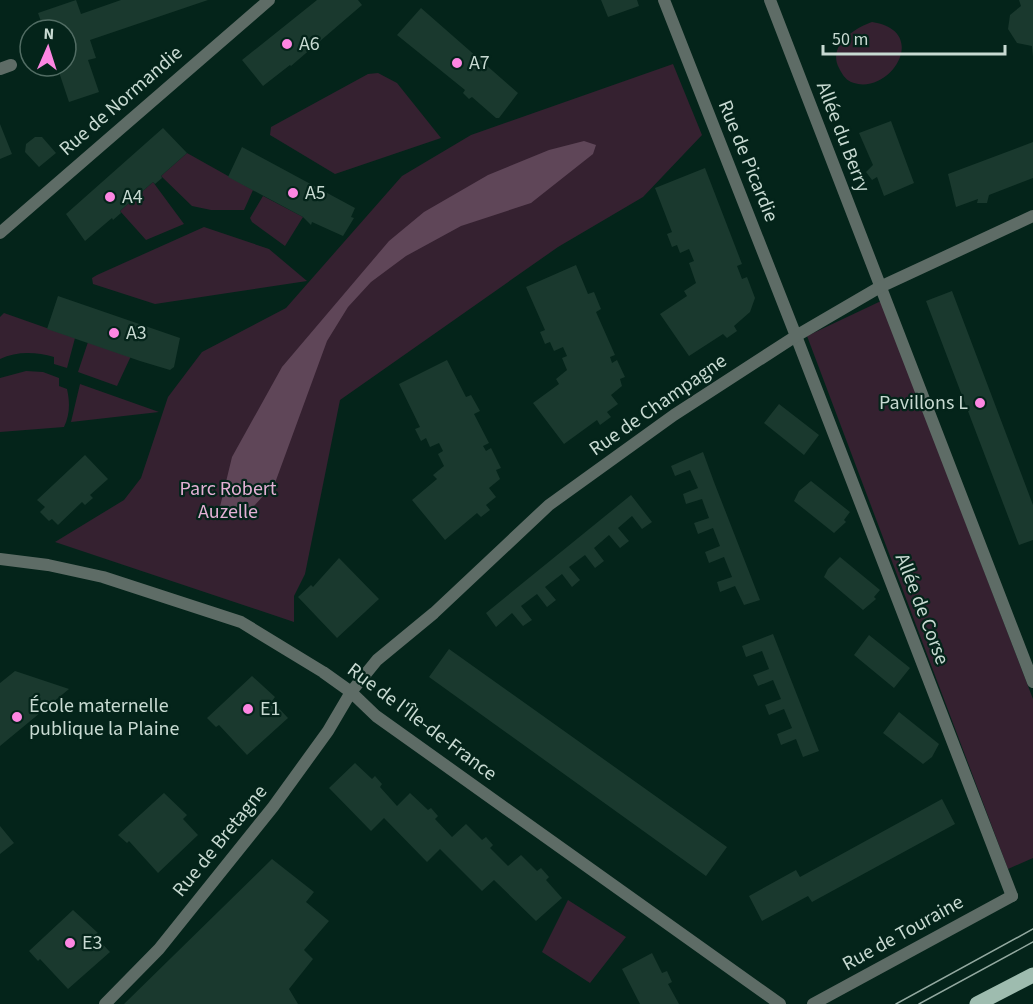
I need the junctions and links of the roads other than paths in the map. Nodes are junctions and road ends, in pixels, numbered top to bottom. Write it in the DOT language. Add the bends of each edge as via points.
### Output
graph roads {
  1 [pos="269,0"];
  2 [pos="664,0"];
  3 [pos="770,0"];
  4 [pos="1033,216"];
  5 [pos="0,233"];
  6 [pos="880,287"];
  7 [pos="796,336"];
  8 [pos="0,559"];
  9 [pos="1033,682"];
  10 [pos="351,692"];
  11 [pos="1012,896"];
  12 [pos="1033,975"];
  13 [pos="105,1004"];
  14 [pos="780,1004"];
  15 [pos="813,1004"];
  16 [pos="977,1004"];
  1 -- 5 [label="street, Rue de Normandie"];
  2 -- 7 [label="street, Rue de Picardie"];
  3 -- 6 [label="street, Allée du Berry"];
  4 -- 6 [label="street, Rue de Champagne"];
  6 -- 7 [label="street, Rue de Champagne"];
  6 -- 9 [label="street, Allée du Berry"];
  7 -- 10 [label="street, Rue de Champagne" via="674,415 549,505 434,613 377,660"];
  7 -- 11 [label="street, Allée de Corse"];
  8 -- 10 [label="street, Rue de l'Île-de-France" via="103,577 241,622"];
  10 -- 13 [label="street, Rue de Bretagne" via="273,807 159,949"];
  10 -- 14 [label="street, Rue de l'Île-de-France" via="376,716"];
  11 -- 15 [label="street, Rue de Touraine"];
  12 -- 16 [label="main road"];
}
